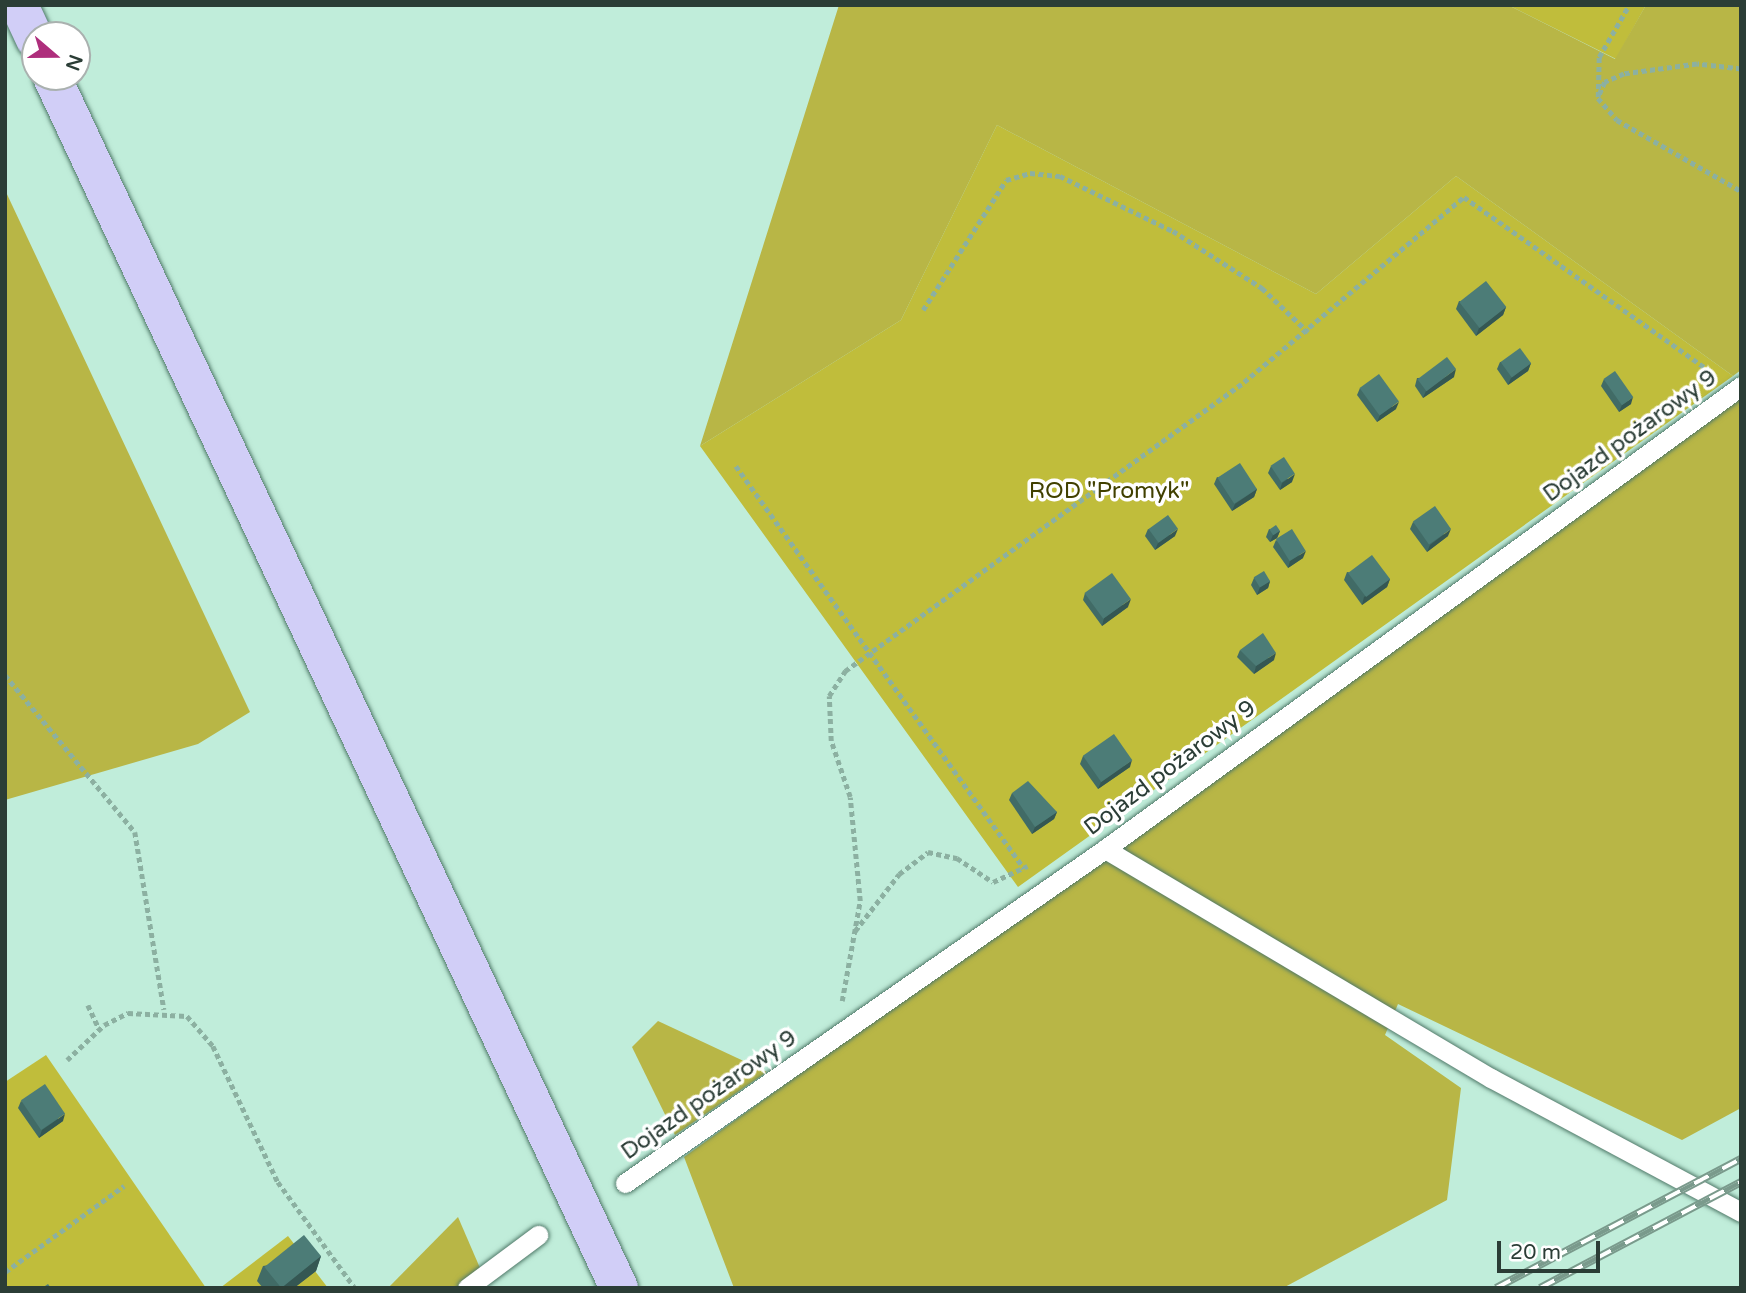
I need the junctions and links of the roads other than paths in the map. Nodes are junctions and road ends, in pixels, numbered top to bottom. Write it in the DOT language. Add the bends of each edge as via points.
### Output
graph roads {
  1 [pos="19,5"];
  2 [pos="26,21"];
  3 [pos="59,91"];
  4 [pos="1741,386"];
  5 [pos="1105,849"];
  6 [pos="625,1183"];
  7 [pos="1741,1212"];
  8 [pos="538,1235"];
  9 [pos="467,1288"];
  10 [pos="619,1288"];
  1 -- 2 [label="main road"];
  3 -- 10 [label="main road"];
  4 -- 5 [label="lane, Dojazd pożarowy 9" via="1257,733"];
  5 -- 6 [label="lane, Dojazd pożarowy 9"];
  5 -- 7 [label="lane" via="1491,1078"];
  8 -- 9 [label="lane"];
}
